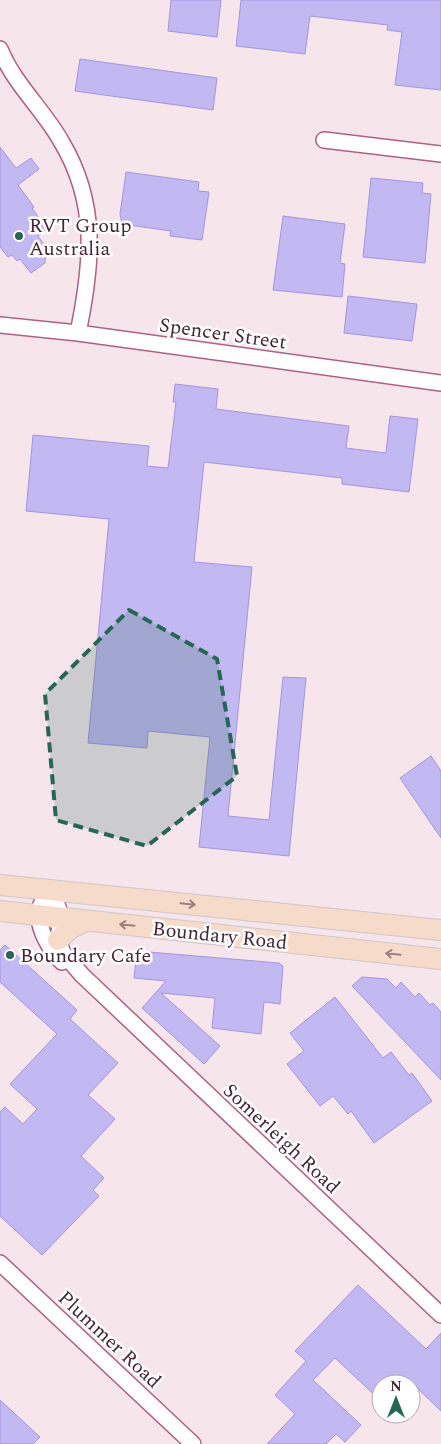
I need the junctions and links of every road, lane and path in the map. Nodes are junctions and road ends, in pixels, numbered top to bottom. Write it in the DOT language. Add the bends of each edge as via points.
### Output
graph roads {
  1 [pos="0,49"];
  2 [pos="324,140"];
  3 [pos="441,154"];
  4 [pos="0,325"];
  5 [pos="78,333"];
  6 [pos="441,379"];
  7 [pos="441,383"];
  8 [pos="0,885"];
  9 [pos="50,890"];
  10 [pos="0,911"];
  11 [pos="61,918"];
  12 [pos="86,921"];
  13 [pos="40,926"];
  14 [pos="441,930"];
  15 [pos="441,959"];
  16 [pos="0,1263"];
  17 [pos="441,1315"];
  18 [pos="193,1444"];
  1 -- 5 [label="street" via="17,81 61,140 84,195 90,244"];
  2 -- 3 [label="street"];
  4 -- 5 [label="street, Spencer Street"];
  5 -- 7 [label="street, Spencer Street"];
  6 -- 7 [label="street"];
  8 -- 9 [label="main road, Boundary Road"];
  9 -- 11 [label="street"];
  9 -- 13 [label="street" via="41,905"];
  9 -- 14 [label="main road, Boundary Road, one-way"];
  10 -- 13 [label="main road, Boundary Road"];
  11 -- 12 [label="main road, Boundary Road"];
  11 -- 13 [label="main road, Boundary Road"];
  12 -- 13 [label="main road" via="71,928"];
  15 -- 12 [label="main road, Boundary Road, one-way"];
  13 -- 17 [label="street, Somerleigh Road" via="60,960 96,990"];
  16 -- 18 [label="street, Plummer Road"];
}
